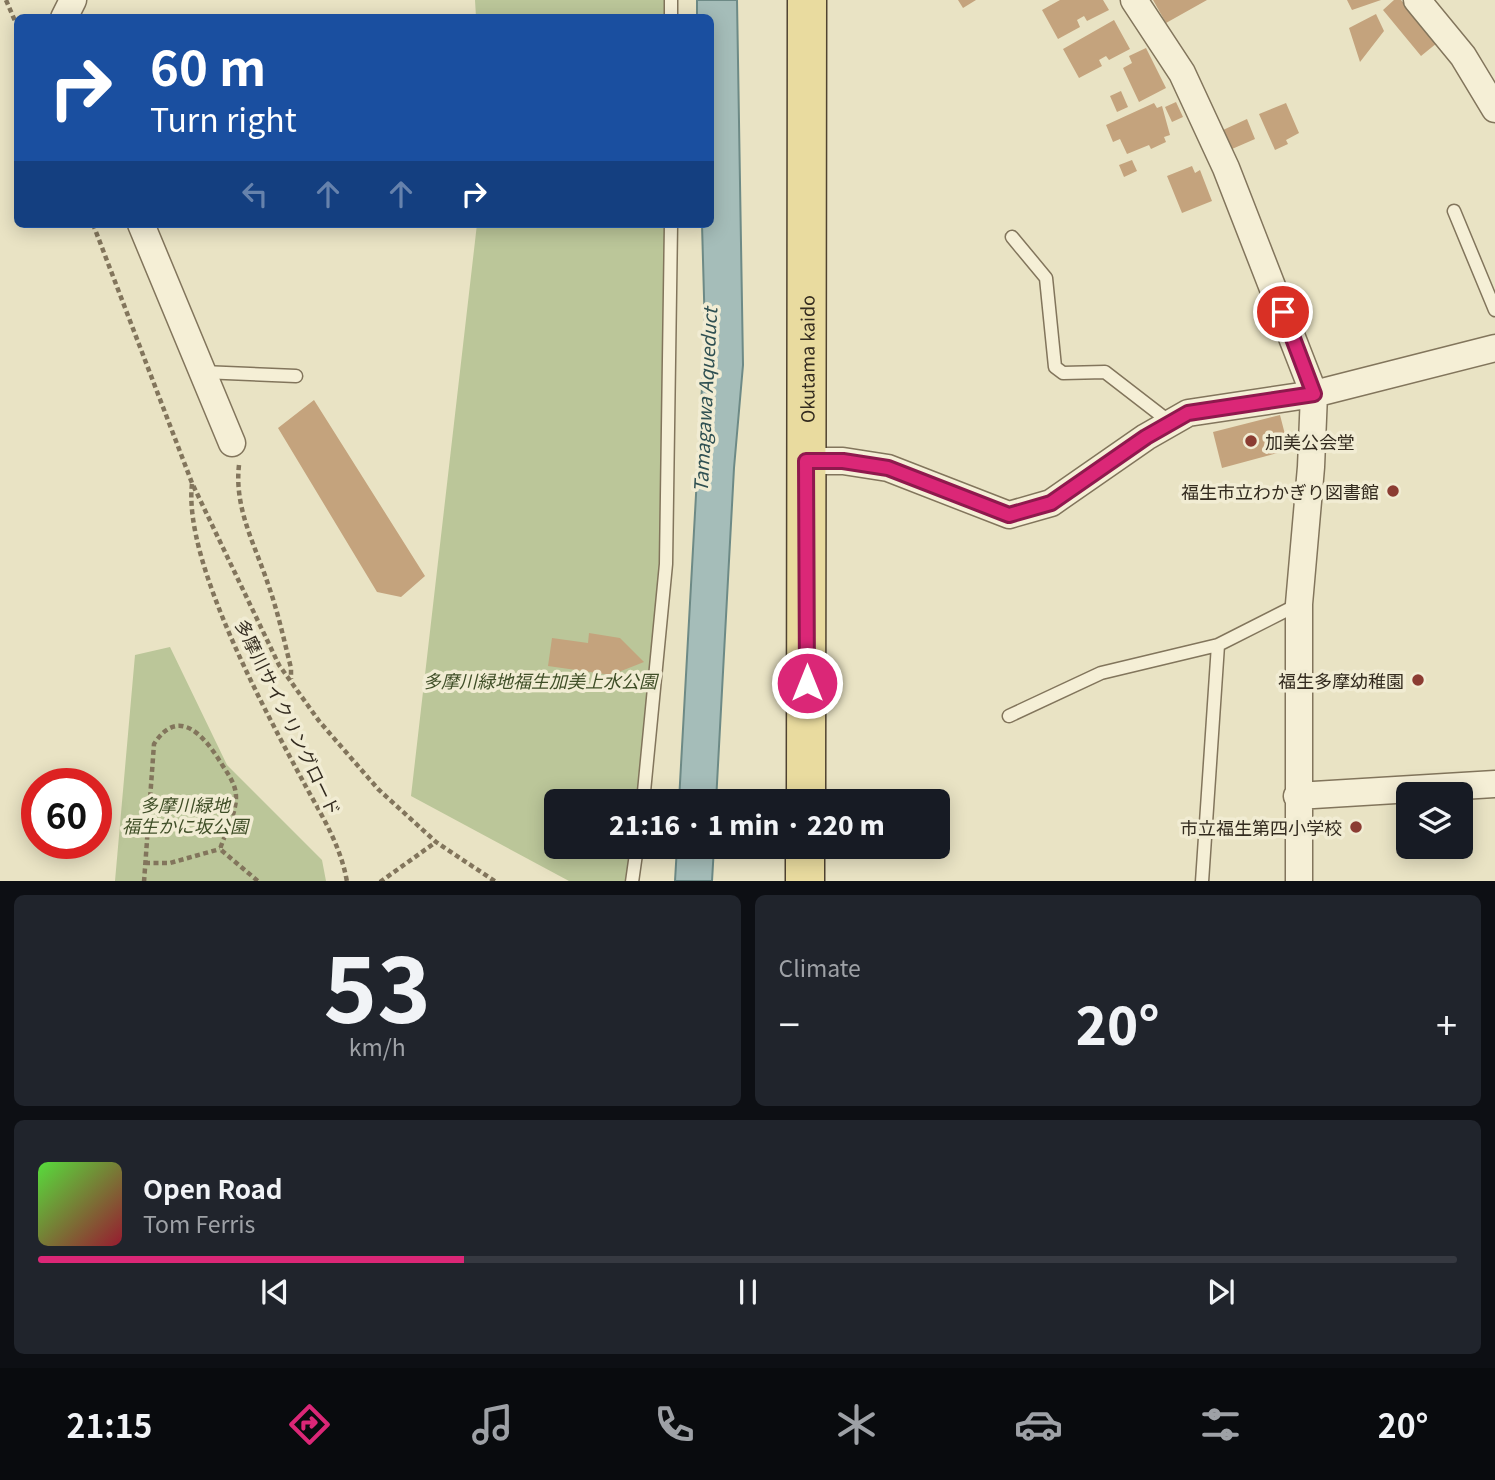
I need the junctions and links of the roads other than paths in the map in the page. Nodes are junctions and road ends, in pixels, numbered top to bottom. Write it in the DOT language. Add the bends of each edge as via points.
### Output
graph roads {
  1 [pos="807,0"];
  2 [pos="1134,0"];
  3 [pos="1417,0"];
  4 [pos="1495,109"];
  5 [pos="1454,211"];
  6 [pos="143,228"];
  7 [pos="671,228"];
  8 [pos="1012,237"];
  9 [pos="1495,310"];
  10 [pos="1495,348"];
  11 [pos="202,372"];
  12 [pos="296,376"];
  13 [pos="1314,394"];
  14 [pos="1171,423"];
  15 [pos="232,443"];
  16 [pos="806,461"];
  17 [pos="1299,604"];
  18 [pos="1217,645"];
  19 [pos="1009,716"];
  20 [pos="1495,784"];
  21 [pos="644,789"];
  22 [pos="806,789"];
  23 [pos="1297,796"];
  24 [pos="635,859"];
  25 [pos="806,859"];
  26 [pos="632,881"];
  27 [pos="805,881"];
  28 [pos="1202,881"];
  29 [pos="1299,881"];
  1 -- 16 [label="main road, Okutama kaido"];
  2 -- 13 [label="street" via="1182,73 1226,168"];
  3 -- 4 [label="street" via="1463,56"];
  5 -- 9 [label="lane"];
  6 -- 11 [label="street"];
  7 -- 21 [label="lane" via="666,564"];
  8 -- 14 [label="lane" via="1046,278 1055,367 1063,373 1105,372"];
  10 -- 13 [label="street"];
  11 -- 12 [label="lane"];
  11 -- 15 [label="street"];
  13 -- 14 [label="street" via="1188,413"];
  13 -- 17 [label="street"];
  14 -- 16 [label="street" via="1051,503 1009,515 888,468"];
  16 -- 22 [label="main road, Okutama kaido"];
  17 -- 18 [label="lane"];
  17 -- 23 [label="street"];
  18 -- 19 [label="lane" via="1101,673"];
  18 -- 28 [label="lane"];
  20 -- 23 [label="street"];
  23 -- 29 [label="street"];
  24 -- 26 [label="lane"];
  25 -- 27 [label="main road"];
}
